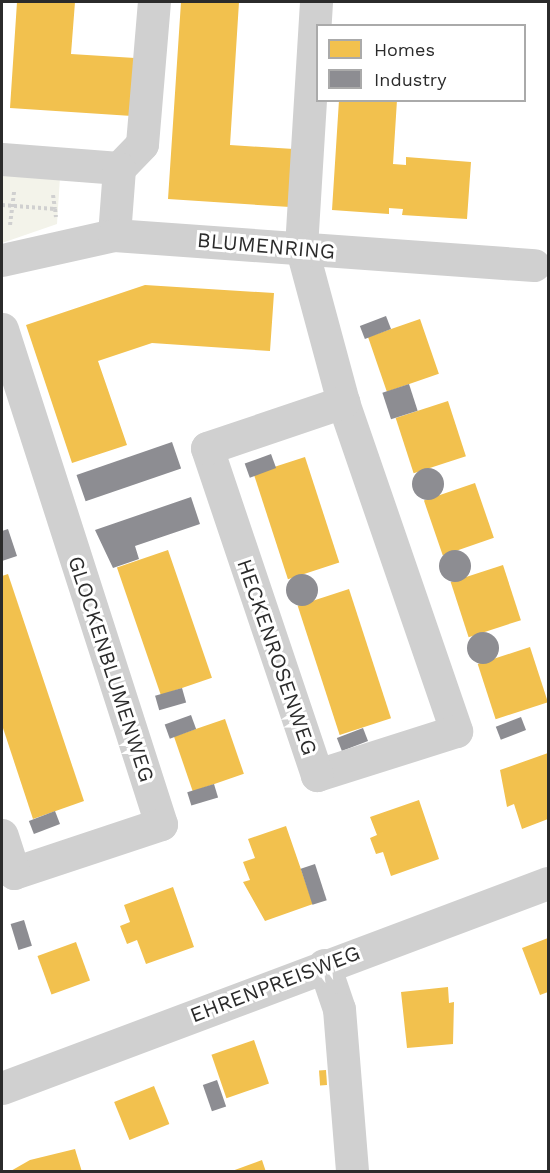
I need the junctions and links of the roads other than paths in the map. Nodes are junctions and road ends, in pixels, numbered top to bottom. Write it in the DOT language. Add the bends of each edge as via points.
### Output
graph roads {
  1 [pos="154,2"];
  2 [pos="316,2"];
  3 [pos="119,168"];
  4 [pos="8,170"];
  5 [pos="114,235"];
  6 [pos="301,246"];
  7 [pos="2,260"];
  8 [pos="534,265"];
  9 [pos="2,329"];
  10 [pos="343,402"];
  11 [pos="2,835"];
  12 [pos="549,884"];
  13 [pos="324,965"];
  14 [pos="2,1088"];
  15 [pos="352,1172"];
  1 -- 3 [label="street" via="142,144"];
  2 -- 6 [label="street, HECKENROSENWEG"];
  3 -- 4 [label="street"];
  3 -- 5 [label="street"];
  5 -- 6 [label="street, BLUMENRING"];
  5 -- 7 [label="street, BLUMENRING"];
  6 -- 8 [label="street, BLUMENRING"];
  6 -- 10 [label="street, HECKENROSENWEG"];
  9 -- 11 [label="street, GLOCKENBLUMENWEG" via="161,824 14,873"];
  10 -- 10 [label="street, HECKENROSENWEG" via="207,447 317,775 456,731"];
  12 -- 13 [label="street, EHRENPREISWEG"];
  13 -- 14 [label="street, EHRENPREISWEG"];
  13 -- 15 [label="street" via="339,1010"];
}
